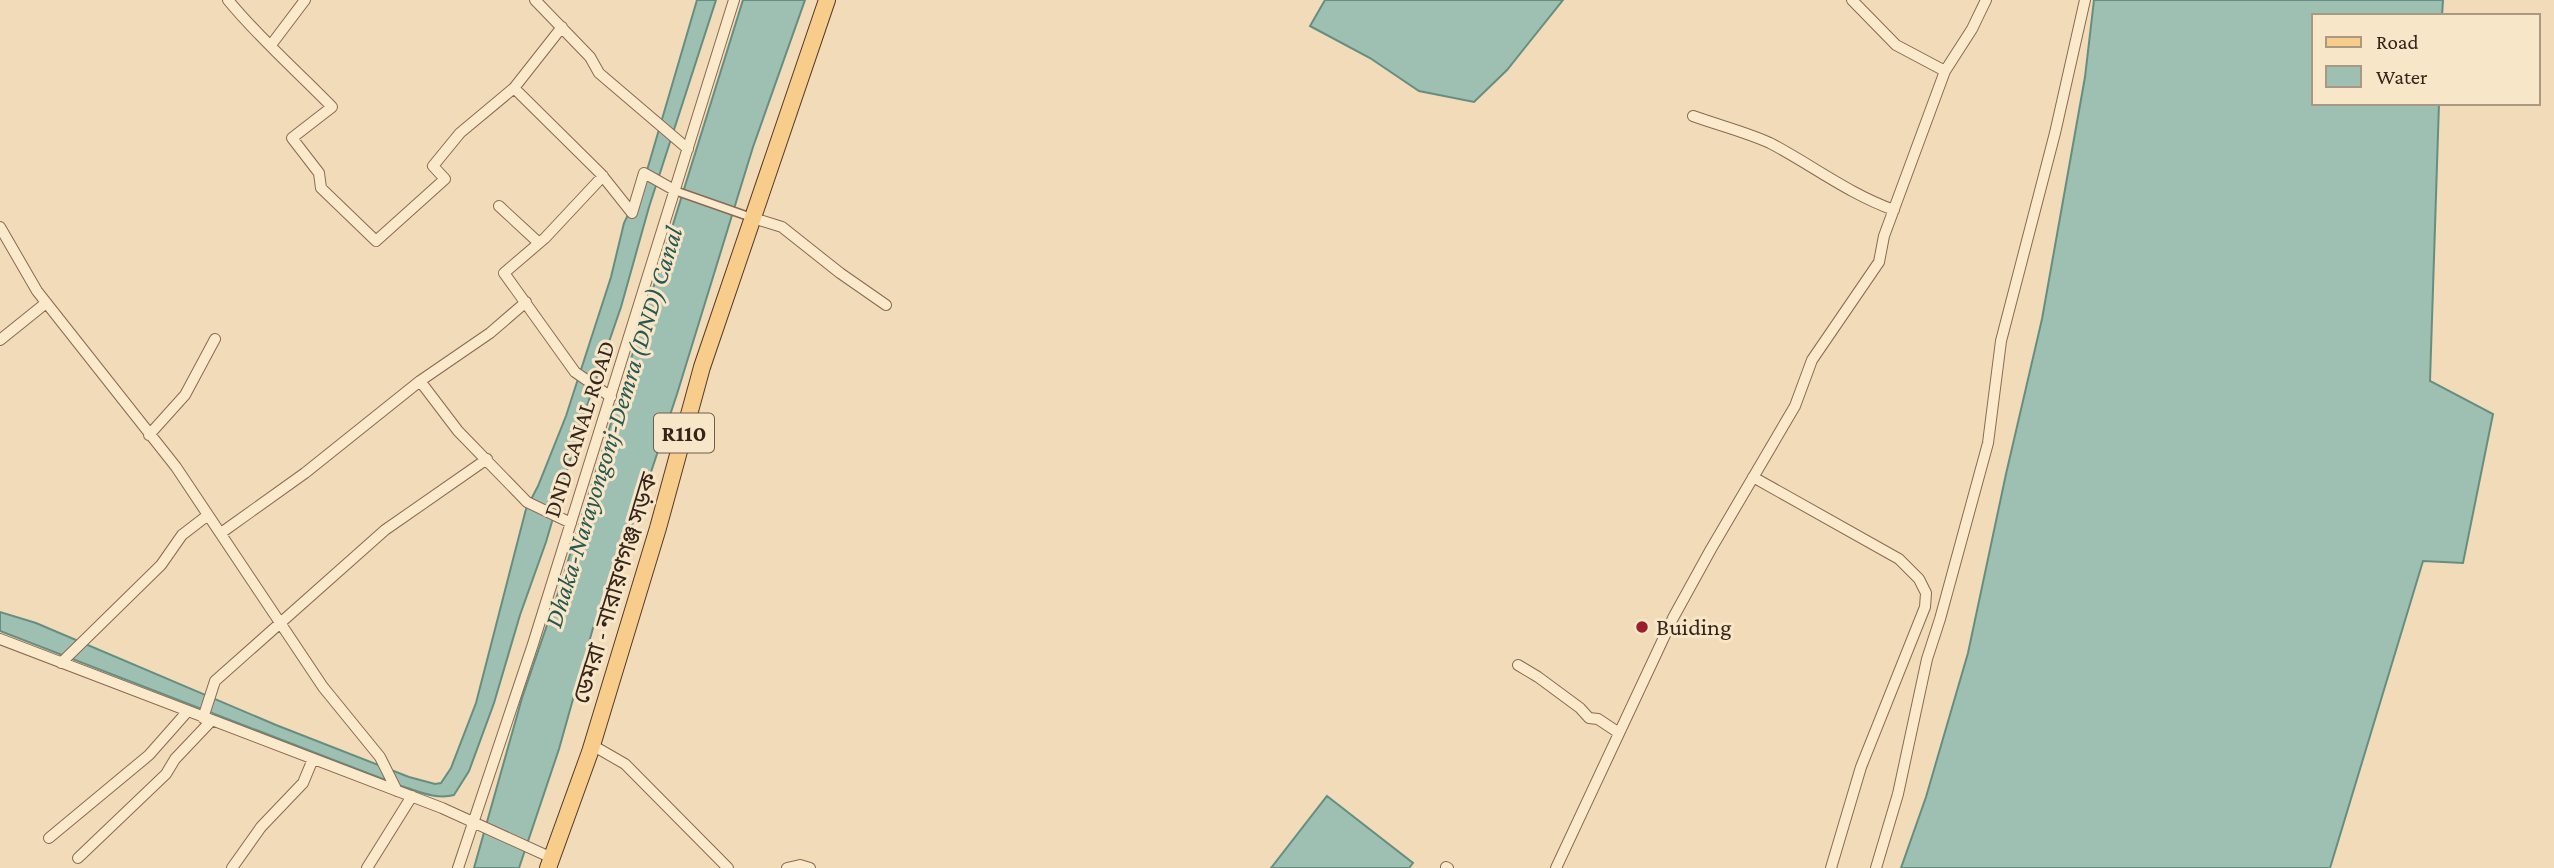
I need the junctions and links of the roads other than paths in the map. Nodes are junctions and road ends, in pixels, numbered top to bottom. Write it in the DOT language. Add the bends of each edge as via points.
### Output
graph roads {
  1 [pos="228,0"];
  2 [pos="305,0"];
  3 [pos="535,0"];
  4 [pos="734,0"];
  5 [pos="827,0"];
  6 [pos="1852,0"];
  7 [pos="1986,0"];
  8 [pos="2085,0"];
  9 [pos="562,27"];
  10 [pos="271,45"];
  11 [pos="1945,71"];
  12 [pos="514,89"];
  13 [pos="1693,116"];
  14 [pos="688,149"];
  15 [pos="603,176"];
  16 [pos="676,191"];
  17 [pos="499,206"];
  18 [pos="1894,210"];
  19 [pos="753,218"];
  20 [pos="0,227"];
  21 [pos="538,243"];
  22 [pos="526,302"];
  23 [pos="46,303"];
  24 [pos="886,305"];
  25 [pos="215,339"];
  26 [pos="0,340"];
  27 [pos="421,381"];
  28 [pos="611,397"];
  29 [pos="149,435"];
  30 [pos="486,460"];
  31 [pos="1753,477"];
  32 [pos="208,514"];
  33 [pos="571,523"];
  34 [pos="220,533"];
  35 [pos="282,623"];
  36 [pos="0,639"];
  37 [pos="61,663"];
  38 [pos="1518,665"];
  39 [pos="187,712"];
  40 [pos="207,719"];
  41 [pos="1619,733"];
  42 [pos="592,745"];
  43 [pos="313,759"];
  44 [pos="397,791"];
  45 [pos="412,796"];
  46 [pos="474,821"];
  47 [pos="49,838"];
  48 [pos="78,858"];
  49 [pos="550,863"];
  50 [pos="232,868"];
  51 [pos="367,868"];
  52 [pos="458,868"];
  53 [pos="728,868"];
  54 [pos="787,868"];
  55 [pos="810,868"];
  56 [pos="1556,868"];
  57 [pos="1831,868"];
  58 [pos="1876,868"];
  1 -- 10 [label="street"];
  2 -- 10 [label="street"];
  3 -- 9 [label="street"];
  4 -- 14 [label="street, DND CANAL ROAD"];
  5 -- 19 [label="main road, ডেমরা - নারায়ণগঞ্জ সড়ক / R110"];
  6 -- 11 [label="street" via="1896,44"];
  7 -- 11 [label="street"];
  8 -- 58 [label="street" via="2001,341 1988,443 1927,659 1898,793"];
  9 -- 12 [label="street"];
  9 -- 14 [label="street" via="599,73"];
  10 -- 12 [label="street" via="332,107 292,138 319,173 321,188 376,241 445,179 433,166 460,133"];
  11 -- 18 [label="street"];
  12 -- 15 [label="street"];
  13 -- 18 [label="street" via="1767,142 1866,200"];
  14 -- 16 [label="street, DND CANAL ROAD"];
  15 -- 16 [label="street" via="632,213 644,173"];
  15 -- 21 [label="street"];
  16 -- 19 [label="street"];
  16 -- 28 [label="street, DND CANAL ROAD"];
  17 -- 21 [label="street"];
  18 -- 31 [label="street" via="1879,262 1819,349 1795,406"];
  19 -- 24 [label="street" via="782,227"];
  19 -- 42 [label="main road, ডেমরা - নারায়ণগঞ্জ সড়ক / R110" via="702,367"];
  20 -- 23 [label="street"];
  21 -- 22 [label="street" via="504,273"];
  22 -- 27 [label="street"];
  22 -- 28 [label="street" via="575,372"];
  23 -- 26 [label="street"];
  23 -- 29 [label="street"];
  25 -- 29 [label="street" via="185,395"];
  27 -- 30 [label="street"];
  27 -- 34 [label="street"];
  28 -- 33 [label="street, DND CANAL ROAD"];
  29 -- 32 [label="street"];
  30 -- 33 [label="street" via="527,502"];
  30 -- 35 [label="street" via="385,530"];
  31 -- 41 [label="street" via="1673,618"];
  31 -- 57 [label="street" via="1899,559 1926,593 1925,607 1861,767"];
  32 -- 34 [label="street"];
  32 -- 37 [label="street" via="182,535 162,565"];
  33 -- 46 [label="street, DND CANAL ROAD"];
  34 -- 35 [label="street"];
  35 -- 40 [label="street" via="215,681"];
  35 -- 44 [label="street" via="323,687 380,757"];
  36 -- 37 [label="street"];
  37 -- 39 [label="street"];
  38 -- 41 [label="street" via="1589,718"];
  39 -- 40 [label="street"];
  39 -- 47 [label="street" via="149,755"];
  40 -- 43 [label="street"];
  40 -- 48 [label="street" via="166,774"];
  41 -- 56 [label="street"];
  42 -- 49 [label="main road, ডেমরা - নারায়ণগঞ্জ সড়ক / R110"];
  42 -- 53 [label="street" via="625,764"];
  43 -- 44 [label="street"];
  43 -- 50 [label="street" via="303,783 261,827"];
  44 -- 45 [label="street"];
  45 -- 46 [label="street"];
  45 -- 51 [label="street"];
  46 -- 49 [label="street"];
  46 -- 52 [label="street, DND CANAL ROAD"];
  54 -- 55 [label="street"];
}
